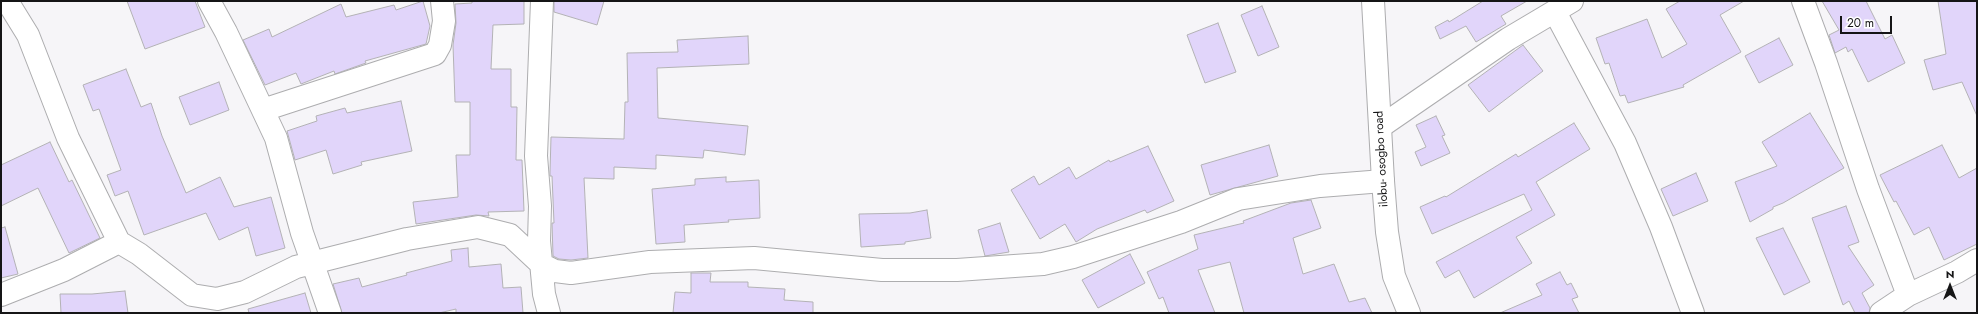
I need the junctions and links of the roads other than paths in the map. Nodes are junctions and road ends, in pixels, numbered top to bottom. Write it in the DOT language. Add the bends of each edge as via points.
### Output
graph roads {
  1 [pos="7,1"];
  2 [pos="209,1"];
  3 [pos="442,1"];
  4 [pos="542,1"];
  5 [pos="1373,1"];
  6 [pos="1803,1"];
  7 [pos="1563,6"];
  8 [pos="263,110"];
  9 [pos="1380,127"];
  10 [pos="1382,181"];
  11 [pos="119,242"];
  12 [pos="1977,260"];
  13 [pos="313,262"];
  14 [pos="541,264"];
  15 [pos="1,294"];
  16 [pos="1908,295"];
  17 [pos="1,303"];
  18 [pos="4,313"];
  19 [pos="330,313"];
  20 [pos="549,313"];
  21 [pos="1409,313"];
  22 [pos="1693,313"];
  23 [pos="1882,313"];
  1 -- 11 [label="street" via="28,35 68,138"];
  2 -- 8 [label="street"];
  3 -- 8 [label="street" via="444,21 440,45 435,54"];
  4 -- 14 [label="street" via="536,156"];
  5 -- 9 [label="street, ilobu- osogbo road"];
  6 -- 16 [label="street" via="1868,189"];
  7 -- 9 [label="street" via="1508,39"];
  7 -- 22 [label="street" via="1662,226"];
  8 -- 13 [label="street" via="276,138 302,233"];
  9 -- 10 [label="street, ilobu- osogbo road"];
  10 -- 14 [label="street" via="1320,186 1238,199 1181,222 1073,257 1043,264 957,270 882,270 754,258 650,262 571,273 555,271"];
  10 -- 21 [label="street, ilobu- osogbo road" via="1394,276"];
  11 -- 13 [label="street" via="139,254 192,296 217,300 245,292 296,267"];
  11 -- 15 [label="street" via="64,270"];
  12 -- 16 [label="street"];
  13 -- 14 [label="street" via="407,239 478,227 510,235"];
  13 -- 19 [label="street"];
  14 -- 20 [label="street"];
  16 -- 23 [label="street"];
  17 -- 18 [label="street"];
}
